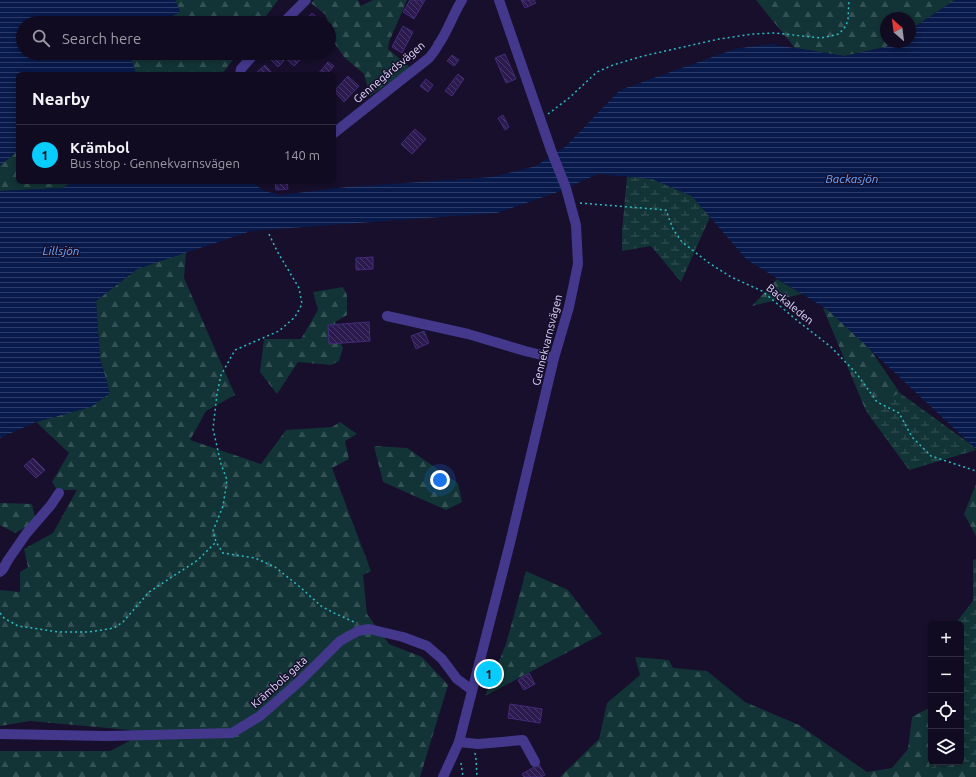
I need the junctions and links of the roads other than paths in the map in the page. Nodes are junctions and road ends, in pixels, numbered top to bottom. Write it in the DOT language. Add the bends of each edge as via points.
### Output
graph roads {
  1 [pos="306,0"];
  2 [pos="462,0"];
  3 [pos="499,0"];
  4 [pos="291,16"];
  5 [pos="249,60"];
  6 [pos="240,72"];
  7 [pos="336,131"];
  8 [pos="387,316"];
  9 [pos="554,358"];
  10 [pos="59,493"];
  11 [pos="0,572"];
  12 [pos="472,690"];
  13 [pos="0,734"];
  14 [pos="459,742"];
  15 [pos="534,762"];
  16 [pos="443,777"];
  1 -- 4 [label="street"];
  2 -- 7 [label="street, Gennegårdsvägen" via="429,58"];
  3 -- 9 [label="street, Gennekvarnsvägen" via="566,188 576,225 578,264"];
  5 -- 6 [label="street"];
  8 -- 9 [label="street" via="468,334"];
  9 -- 12 [label="street, Gennekvarnsvägen"];
  10 -- 11 [label="street"];
  12 -- 13 [label="street, Krämbols gata" via="457,679 442,659 427,646 369,629 358,631 340,641 260,716 232,733 107,736"];
  12 -- 14 [label="street, Gennekvarnsvägen"];
  14 -- 15 [label="street" via="478,744 523,740"];
  14 -- 16 [label="street, Gennekvarnsvägen"];
}
